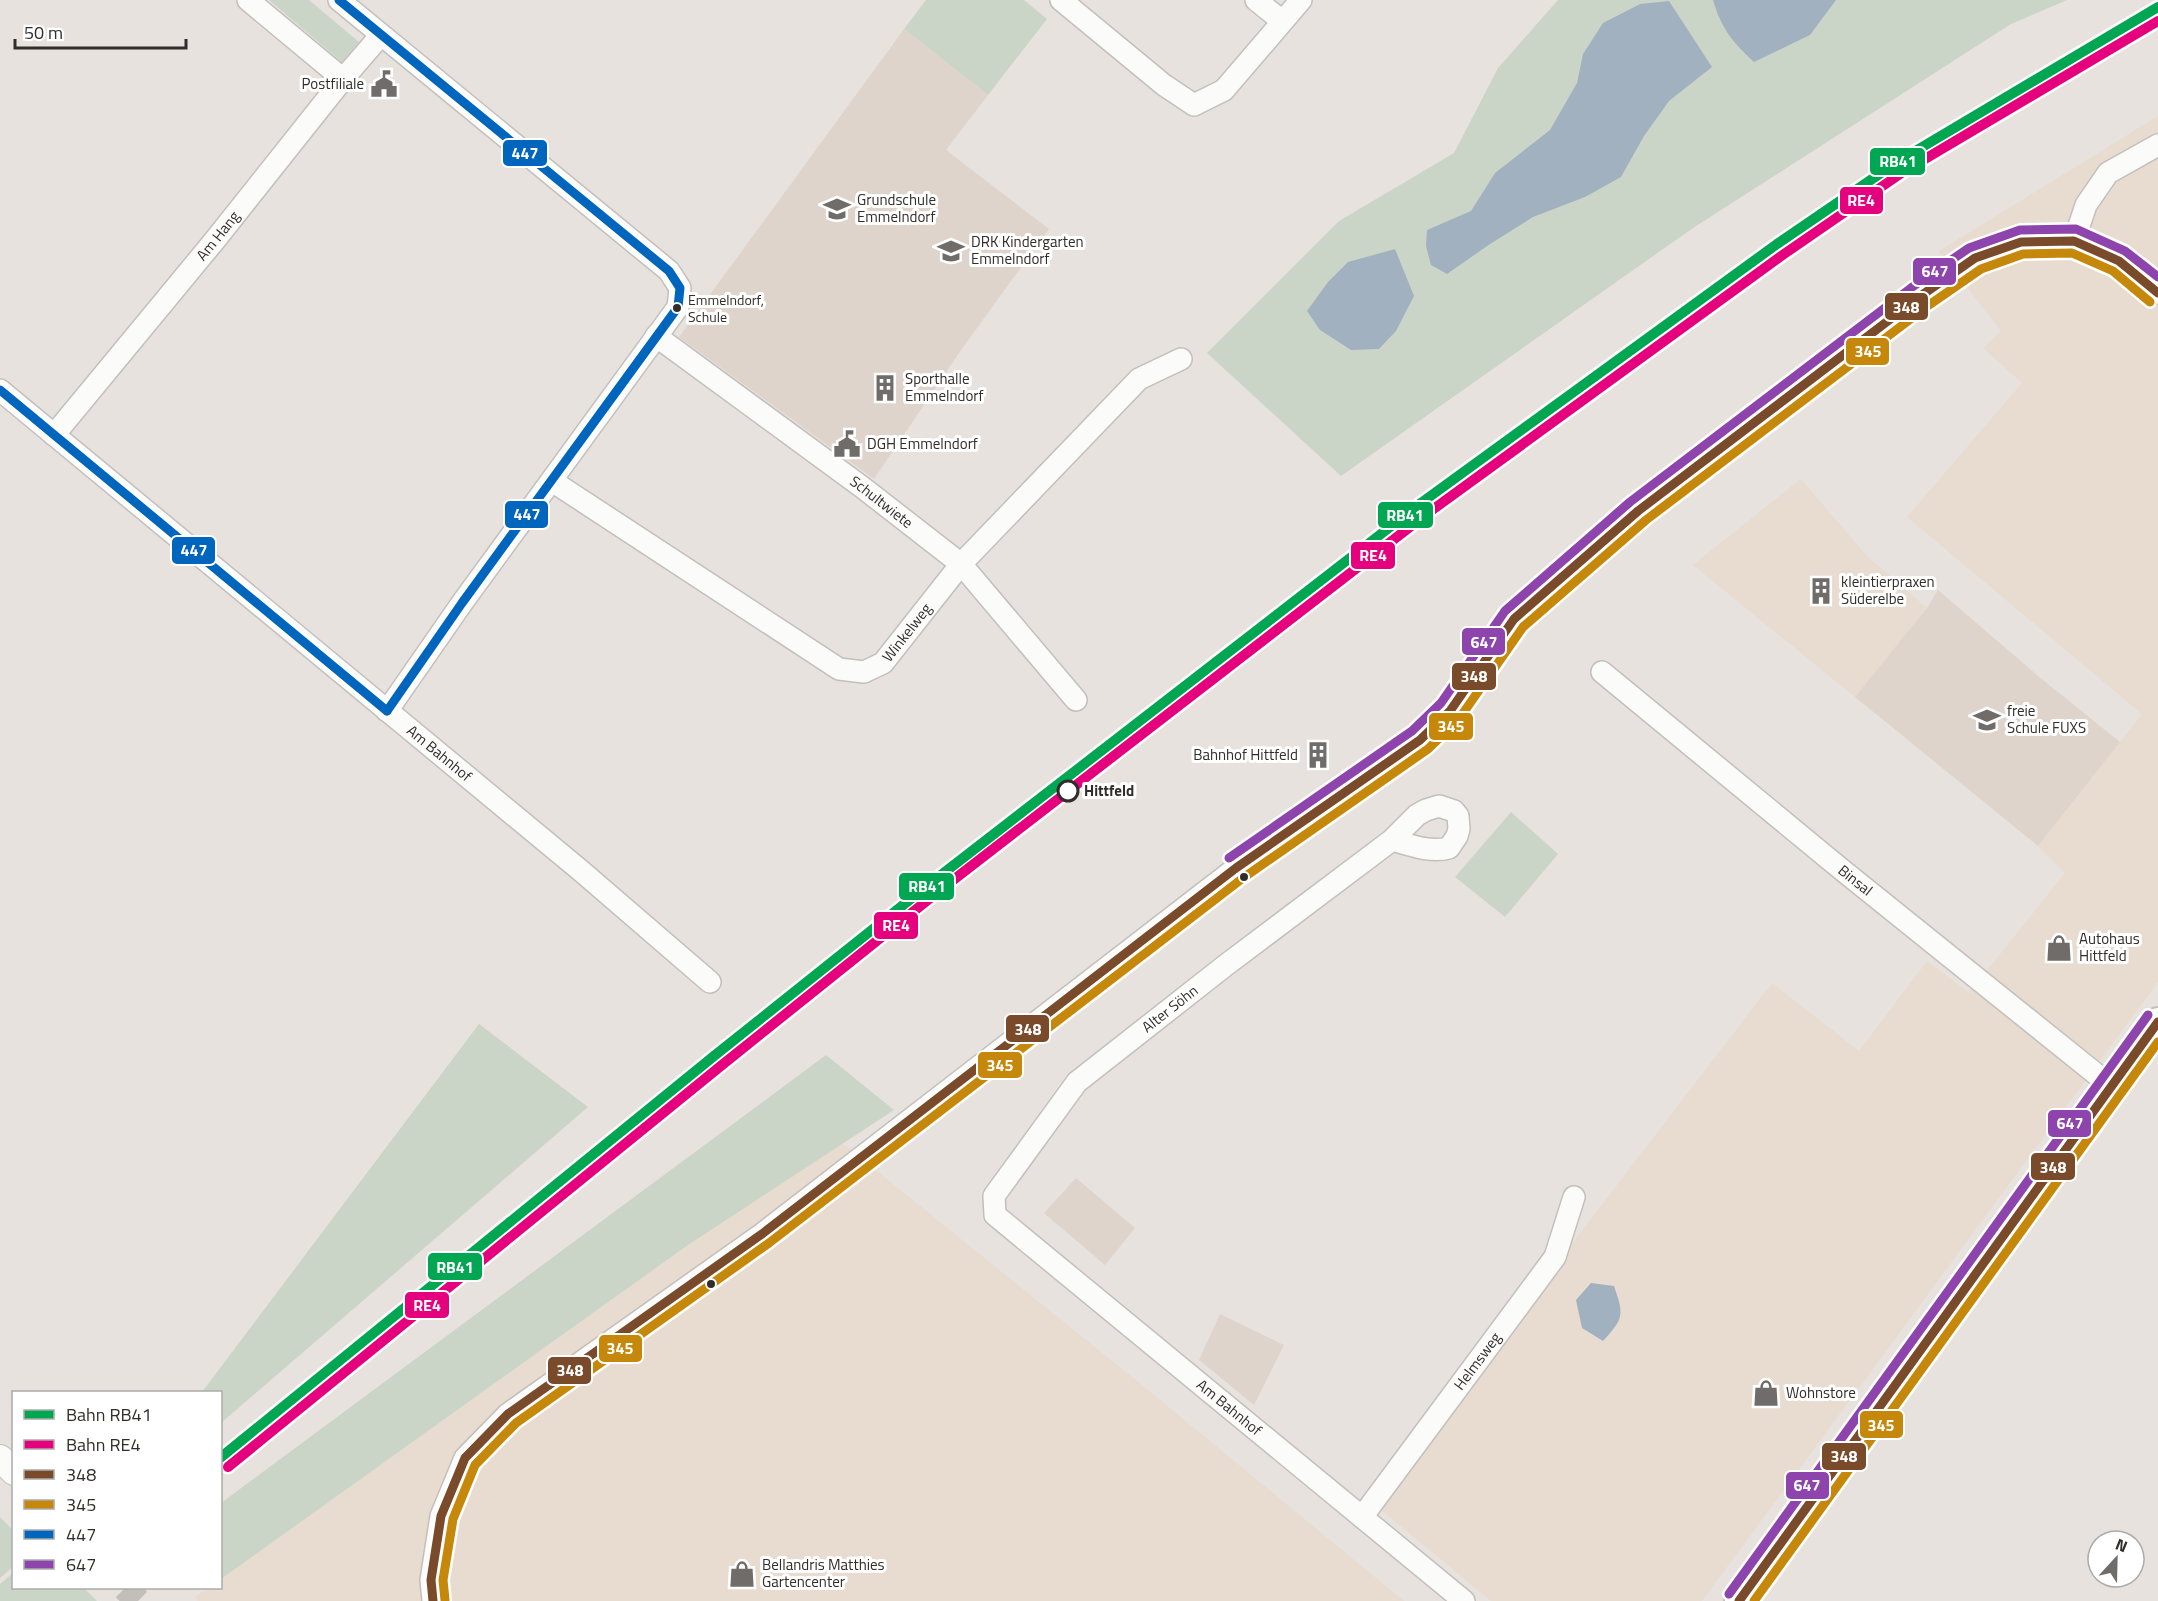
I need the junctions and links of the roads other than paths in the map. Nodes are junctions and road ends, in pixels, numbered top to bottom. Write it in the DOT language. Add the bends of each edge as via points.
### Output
graph roads {
  1 [pos="248,0"];
  2 [pos="339,0"];
  3 [pos="1061,0"];
  4 [pos="1256,0"];
  5 [pos="1300,0"];
  6 [pos="1282,21"];
  7 [pos="381,35"];
  8 [pos="343,79"];
  9 [pos="2158,145"];
  10 [pos="2074,241"];
  11 [pos="2158,292"];
  12 [pos="657,336"];
  13 [pos="1181,359"];
  14 [pos="0,390"];
  15 [pos="54,435"];
  16 [pos="552,481"];
  17 [pos="962,564"];
  18 [pos="1602,672"];
  19 [pos="1076,700"];
  20 [pos="387,711"];
  21 [pos="1392,840"];
  22 [pos="710,982"];
  23 [pos="2158,1022"];
  24 [pos="2111,1086"];
  25 [pos="1574,1197"];
  26 [pos="995,1215"];
  27 [pos="0,1458"];
  28 [pos="12,1470"];
  29 [pos="1362,1517"];
  30 [pos="433,1601"];
  31 [pos="1464,1601"];
  32 [pos="1739,1601"];
  1 -- 8 [label="street"];
  2 -- 7 [label="street"];
  3 -- 6 [label="street" via="1194,105 1224,90"];
  4 -- 6 [label="street"];
  5 -- 6 [label="street"];
  7 -- 8 [label="street, Am Hang"];
  7 -- 12 [label="street" via="669,271 680,288 678,307"];
  8 -- 15 [label="street, Am Hang"];
  9 -- 10 [label="street" via="2108,173 2086,205"];
  10 -- 11 [label="street" via="2119,261"];
  10 -- 30 [label="street" via="2021,242 1975,258 1922,295 1638,512 1514,619 1450,711 1420,740 1236,868 762,1234 508,1414 465,1458 441,1516 431,1580"];
  12 -- 16 [label="street"];
  12 -- 17 [label="street, Schultwiete"];
  13 -- 17 [label="street, Winkelweg" via="1139,380"];
  14 -- 15 [label="street, Am Bahnhof"];
  15 -- 20 [label="street, Am Bahnhof"];
  16 -- 17 [label="street, Winkelweg" via="839,669 864,672 883,663"];
  16 -- 20 [label="street"];
  17 -- 19 [label="street, Schultwiete"];
  18 -- 24 [label="street, Binsal"];
  20 -- 22 [label="street, Am Bahnhof"];
  21 -- 26 [label="street, Alter Söhn" via="1077,1082 994,1196"];
  23 -- 24 [label="main road"];
  24 -- 32 [label="main road"];
  25 -- 29 [label="street, Helmsweg" via="1555,1257"];
  26 -- 29 [label="street, Am Bahnhof"];
  27 -- 28 [label="street"];
  29 -- 31 [label="street, Am Bahnhof"];
}
